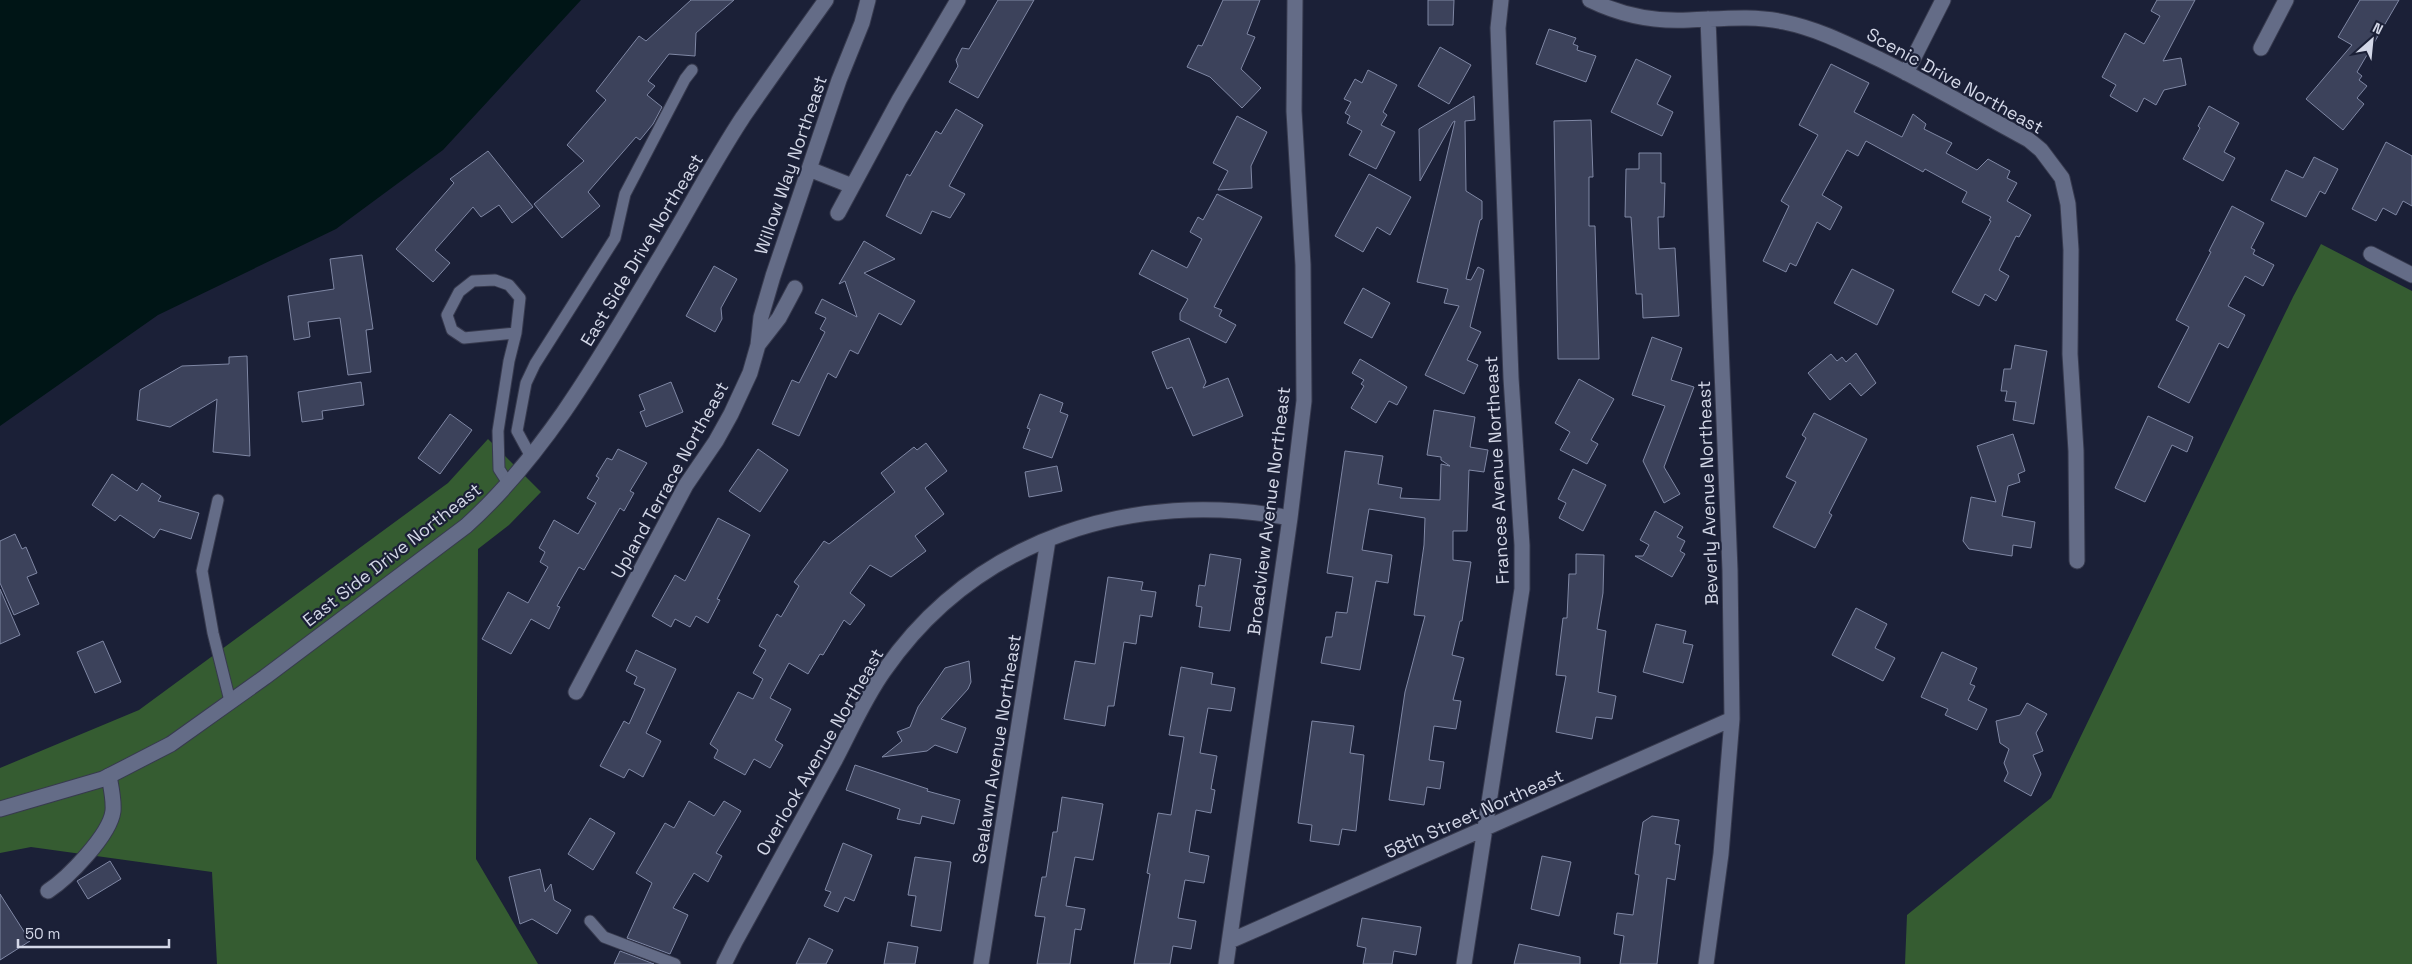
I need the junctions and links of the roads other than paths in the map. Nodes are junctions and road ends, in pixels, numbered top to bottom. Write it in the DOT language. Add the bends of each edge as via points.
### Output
graph roads {
  1 [pos="826,0"];
  2 [pos="868,0"];
  3 [pos="958,0"];
  4 [pos="1296,0"];
  5 [pos="1501,0"];
  6 [pos="1590,0"];
  7 [pos="1943,0"];
  8 [pos="2286,0"];
  9 [pos="1708,19"];
  10 [pos="2261,48"];
  11 [pos="692,70"];
  12 [pos="1906,73"];
  13 [pos="809,169"];
  14 [pos="852,186"];
  15 [pos="838,213"];
  16 [pos="2371,254"];
  17 [pos="2412,275"];
  18 [pos="795,288"];
  19 [pos="516,334"];
  20 [pos="758,346"];
  21 [pos="530,455"];
  22 [pos="508,483"];
  23 [pos="218,500"];
  24 [pos="1290,518"];
  25 [pos="1048,540"];
  26 [pos="2077,561"];
  27 [pos="576,692"];
  28 [pos="230,702"];
  29 [pos="1732,719"];
  30 [pos="109,776"];
  31 [pos="0,809"];
  32 [pos="1486,830"];
  33 [pos="48,891"];
  34 [pos="590,921"];
  35 [pos="1230,941"];
  36 [pos="675,964"];
  37 [pos="724,964"];
  38 [pos="982,964"];
  39 [pos="1226,964"];
  40 [pos="1464,964"];
  41 [pos="1706,964"];
  1 -- 21 [label="street, East Side Drive Northeast" via="742,119 611,340"];
  2 -- 13 [label="street, Willow Way Northeast"];
  3 -- 14 [label="street"];
  4 -- 24 [label="street, Broadview Avenue Northeast" via="1294,111 1303,265 1304,401"];
  5 -- 32 [label="street, Frances Avenue Northeast" via="1498,28 1522,590"];
  6 -- 9 [label="street, Scenic Drive Northeast" via="1610,10 1643,18"];
  7 -- 12 [label="street"];
  8 -- 10 [label="street"];
  9 -- 12 [label="street, Scenic Drive Northeast" via="1769,19 1811,29"];
  9 -- 29 [label="street, Beverly Avenue Northeast" via="1729,541"];
  11 -- 21 [label="lane" via="684,79 625,194 615,238 526,383 517,432"];
  12 -- 26 [label="street, Scenic Drive Northeast" via="2029,140 2041,150 2062,178 2068,204 2071,250 2070,354 2076,451"];
  13 -- 14 [label="street"];
  13 -- 20 [label="street, Willow Way Northeast" via="760,317"];
  14 -- 15 [label="street"];
  16 -- 17 [label="street"];
  18 -- 20 [label="street, Upland Terrace Northeast" via="780,318"];
  19 -- 19 [label="lane" via="520,298 509,285 495,280 473,281 466,286 459,292 447,315 452,330 464,338"];
  19 -- 22 [label="lane" via="498,431 499,469"];
  20 -- 27 [label="street, Upland Terrace Northeast" via="750,373 731,414 686,485"];
  21 -- 22 [label="street, East Side Drive Northeast"];
  22 -- 28 [label="street, East Side Drive Northeast" via="493,502 466,526"];
  23 -- 28 [label="lane" via="202,571"];
  24 -- 25 [label="street, Overlook Avenue Northeast" via="1199,508 1158,511 1085,526"];
  24 -- 35 [label="street, Broadview Avenue Northeast"];
  25 -- 37 [label="street, Overlook Avenue Northeast" via="1005,560 958,590 930,615 883,672"];
  25 -- 38 [label="street, Sealawn Avenue Northeast"];
  28 -- 30 [label="street, East Side Drive Northeast" via="171,744"];
  29 -- 32 [label="street, 58th Street Northeast"];
  29 -- 41 [label="street, Beverly Avenue Northeast" via="1721,854"];
  30 -- 31 [label="street, East Side Drive Northeast"];
  30 -- 33 [label="street" via="111,818 96,844 64,880"];
  32 -- 35 [label="street, 58th Street Northeast"];
  32 -- 40 [label="street, Frances Avenue Northeast"];
  34 -- 36 [label="lane" via="604,937"];
  35 -- 39 [label="street, Broadview Avenue Northeast"];
}
